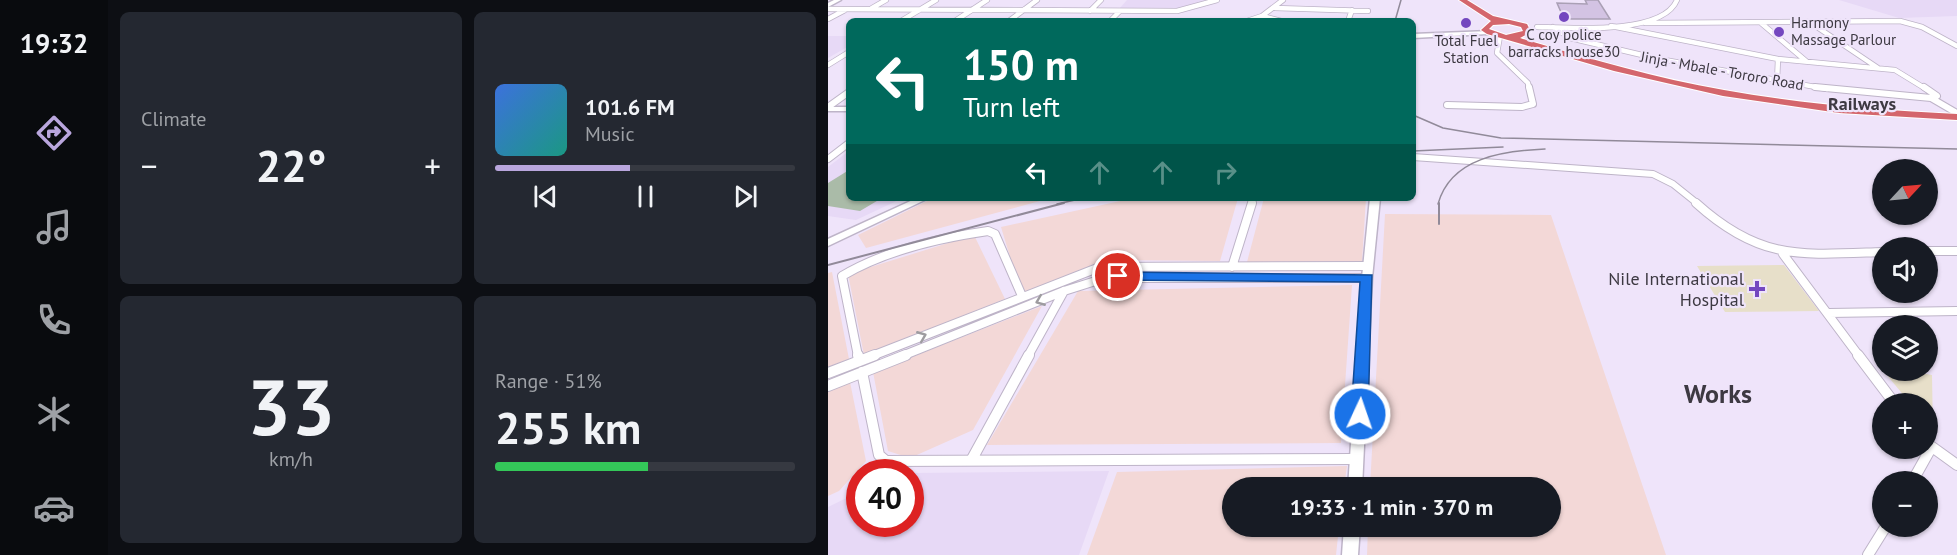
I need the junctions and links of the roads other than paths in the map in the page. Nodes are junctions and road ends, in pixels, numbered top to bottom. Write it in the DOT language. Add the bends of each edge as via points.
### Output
graph roads {
  1 [pos="833,0"];
  2 [pos="838,0"];
  3 [pos="886,0"];
  4 [pos="936,0"];
  5 [pos="987,0"];
  6 [pos="1036,0"];
  7 [pos="1101,0"];
  8 [pos="1217,0"];
  9 [pos="1282,0"];
  10 [pos="1455,0"];
  11 [pos="1462,0"];
  12 [pos="1677,0"];
  13 [pos="828,5"];
  14 [pos="1275,8"];
  15 [pos="847,9"];
  16 [pos="869,9"];
  17 [pos="920,10"];
  18 [pos="972,10"];
  19 [pos="1023,10"];
  20 [pos="1352,10"];
  21 [pos="1090,11"];
  22 [pos="1120,11"];
  23 [pos="1368,11"];
  24 [pos="1262,16"];
  25 [pos="906,18"];
  26 [pos="960,18"];
  27 [pos="1013,18"];
  28 [pos="1113,18"];
  29 [pos="1256,18"];
  30 [pos="1270,18"];
  31 [pos="1349,18"];
  32 [pos="828,19"];
  33 [pos="1503,22"];
  34 [pos="1810,22"];
  35 [pos="1645,23"];
  36 [pos="1761,23"];
  37 [pos="1611,26"];
  38 [pos="1553,27"];
  39 [pos="1486,28"];
  40 [pos="1525,28"];
  41 [pos="1416,35"];
  42 [pos="1505,36"];
  43 [pos="1957,46"];
  44 [pos="846,54"];
  45 [pos="1778,59"];
  46 [pos="1808,62"];
  47 [pos="828,65"];
  48 [pos="1880,69"];
  49 [pos="1777,82"];
  50 [pos="846,94"];
  51 [pos="1931,98"];
  52 [pos="1447,105"];
  53 [pos="829,106"];
  54 [pos="846,107"];
  55 [pos="1956,114"];
  56 [pos="846,145"];
  57 [pos="1416,157"];
  58 [pos="828,159"];
  59 [pos="907,201"];
  60 [pos="918,201"];
  61 [pos="1251,201"];
  62 [pos="1375,201"];
  63 [pos="828,238"];
  64 [pos="828,243"];
  65 [pos="1938,251"];
  66 [pos="1957,251"];
  67 [pos="1872,252"];
  68 [pos="1783,254"];
  69 [pos="1205,266"];
  70 [pos="1262,266"];
  71 [pos="1232,267"];
  72 [pos="1368,272"];
  73 [pos="1201,277"];
  74 [pos="1259,277"];
  75 [pos="1064,291"];
  76 [pos="1022,296"];
  77 [pos="987,310"];
  78 [pos="1957,311"];
  79 [pos="1828,314"];
  80 [pos="993,320"];
  81 [pos="895,347"];
  82 [pos="899,357"];
  83 [pos="859,361"];
  84 [pos="862,372"];
  85 [pos="828,373"];
  86 [pos="828,386"];
  87 [pos="1887,393"];
  88 [pos="1938,452"];
  89 [pos="972,459"];
  90 [pos="1357,459"];
  91 [pos="1957,465"];
  92 [pos="1356,477"];
  93 [pos="1351,537"];
  94 [pos="1879,537"];
  95 [pos="1350,555"];
  96 [pos="1868,555"];
  1 -- 13 [label="street"];
  2 -- 13 [label="street"];
  3 -- 16 [label="street"];
  4 -- 17 [label="street"];
  5 -- 18 [label="street"];
  6 -- 19 [label="street"];
  7 -- 21 [label="street"];
  8 -- 22 [label="street" via="1177,11"];
  9 -- 14 [label="street"];
  10 -- 39 [label="highway" via="1485,20"];
  11 -- 33 [label="highway"];
  12 -- 35 [label="street" via="1672,12"];
  13 -- 15 [label="street"];
  14 -- 20 [label="street"];
  14 -- 24 [label="street"];
  15 -- 16 [label="street"];
  15 -- 32 [label="street"];
  16 -- 17 [label="street"];
  17 -- 18 [label="street"];
  17 -- 25 [label="street"];
  18 -- 19 [label="street"];
  18 -- 26 [label="street"];
  19 -- 21 [label="street"];
  19 -- 27 [label="street"];
  20 -- 23 [label="street"];
  20 -- 31 [label="street"];
  21 -- 22 [label="street"];
  22 -- 28 [label="street"];
  24 -- 29 [label="street"];
  24 -- 30 [label="street"];
  33 -- 39 [label="highway"];
  33 -- 40 [label="highway, Jinja - Mbale - Tororo Road"];
  34 -- 36 [label="street"];
  34 -- 43 [label="street" via="1908,22"];
  34 -- 48 [label="street"];
  35 -- 36 [label="street"];
  35 -- 37 [label="street"];
  36 -- 46 [label="street"];
  37 -- 38 [label="street"];
  37 -- 45 [label="street"];
  38 -- 40 [label="street"];
  38 -- 49 [label="street" via="1577,40"];
  39 -- 41 [label="street"];
  39 -- 42 [label="highway, Jinja - Mbale - Tororo Road"];
  40 -- 42 [label="highway"];
  40 -- 55 [label="highway, Jinja - Mbale - Tororo Road" via="1532,39 1587,57 1708,87 1833,105"];
  42 -- 52 [label="street" via="1497,53 1528,83 1533,104"];
  42 -- 55 [label="highway, Jinja - Mbale - Tororo Road" via="1617,69 1723,93 1839,110"];
  44 -- 47 [label="street"];
  45 -- 46 [label="street"];
  45 -- 49 [label="street"];
  46 -- 48 [label="street"];
  48 -- 51 [label="street" via="1904,73 1937,96"];
  49 -- 51 [label="street"];
  50 -- 53 [label="street"];
  51 -- 55 [label="street"];
  53 -- 54 [label="street"];
  56 -- 58 [label="street"];
  57 -- 68 [label="street" via="1653,174 1681,188 1736,235"];
  59 -- 63 [label="street"];
  60 -- 64 [label="street"];
  61 -- 71 [label="street"];
  62 -- 72 [label="street"];
  65 -- 66 [label="street"];
  67 -- 68 [label="street"];
  68 -- 79 [label="street"];
  69 -- 71 [label="street"];
  69 -- 73 [label="street"];
  69 -- 76 [label="street" via="1100,267"];
  70 -- 71 [label="street"];
  70 -- 72 [label="street"];
  70 -- 74 [label="street"];
  72 -- 74 [label="street"];
  72 -- 90 [label="street"];
  73 -- 74 [label="street"];
  73 -- 75 [label="street" via="1118,276"];
  75 -- 80 [label="street, one-way"];
  75 -- 89 [label="street"];
  76 -- 77 [label="street"];
  76 -- 83 [label="street" via="995,234 988,231 856,268 842,276 842,283"];
  77 -- 80 [label="street"];
  81 -- 77 [label="street, one-way"];
  78 -- 79 [label="street"];
  79 -- 87 [label="street"];
  80 -- 82 [label="street"];
  81 -- 82 [label="street"];
  81 -- 83 [label="street"];
  82 -- 84 [label="street"];
  83 -- 85 [label="street"];
  84 -- 86 [label="street"];
  84 -- 89 [label="street" via="879,455 886,461"];
  88 -- 91 [label="street"];
  89 -- 90 [label="street"];
  90 -- 92 [label="street"];
  93 -- 95 [label="street"];
  94 -- 96 [label="street"];
}
